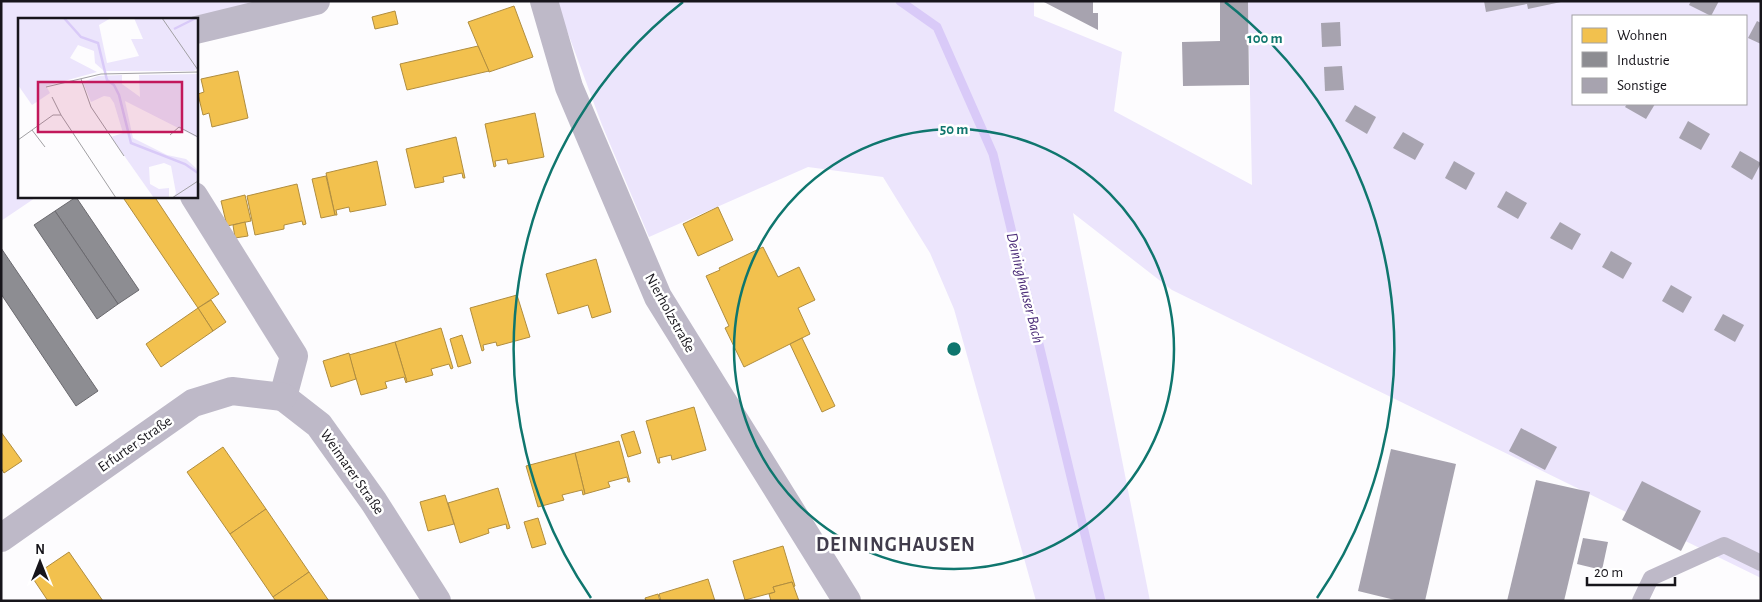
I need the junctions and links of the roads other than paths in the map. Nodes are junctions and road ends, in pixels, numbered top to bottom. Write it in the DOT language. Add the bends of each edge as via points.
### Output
graph roads {
  1 [pos="316,1"];
  2 [pos="544,1"];
  3 [pos="198,30"];
  4 [pos="195,198"];
  5 [pos="283,397"];
  6 [pos="1,538"];
  7 [pos="1761,564"];
  8 [pos="437,601"];
  9 [pos="847,601"];
  10 [pos="1640,601"];
  1 -- 3 [label="street"];
  2 -- 9 [label="street, Nierholzstraße" via="569,87 658,297"];
  4 -- 5 [label="street" via="294,356"];
  5 -- 6 [label="street, Erfurter Straße" via="232,392 193,403"];
  5 -- 8 [label="street, Weimarer Straße" via="319,425 374,502"];
  7 -- 10 [label="lane" via="1724,545 1650,578"];
}
